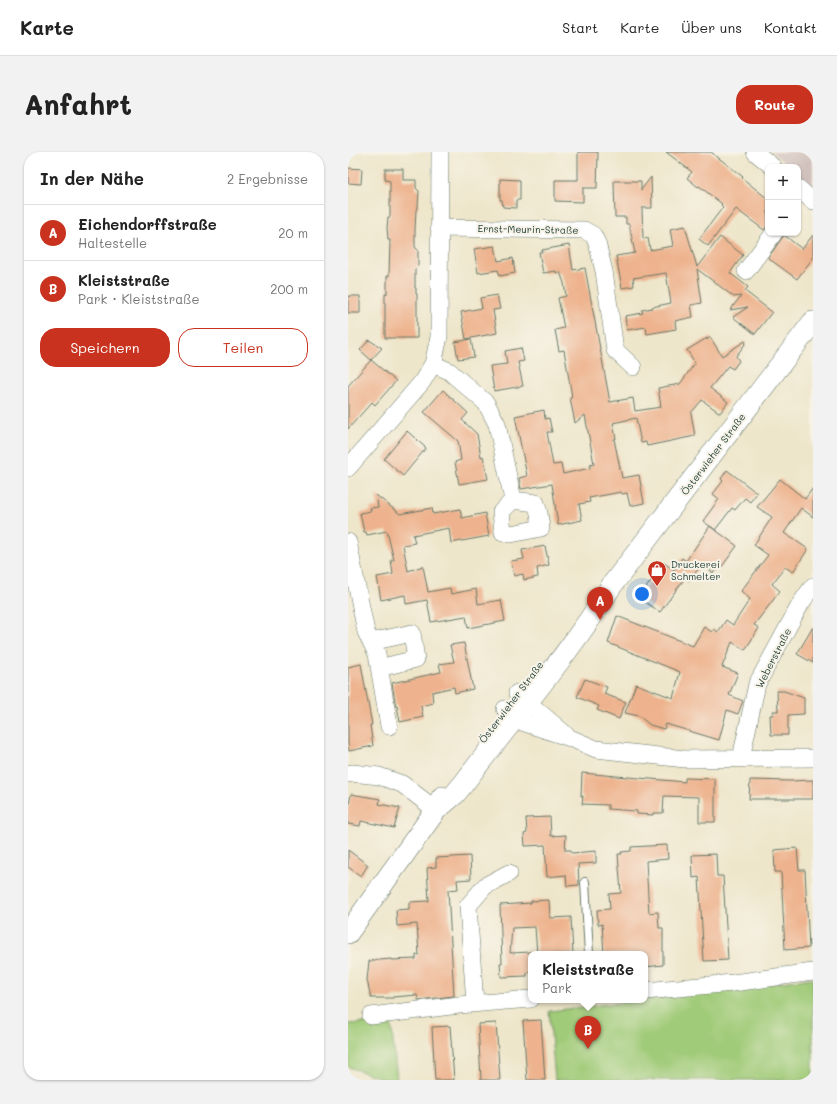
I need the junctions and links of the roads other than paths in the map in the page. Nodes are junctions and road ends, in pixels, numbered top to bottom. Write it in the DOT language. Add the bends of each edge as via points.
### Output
graph roads {
  1 [pos="440,152"];
  2 [pos="755,152"];
  3 [pos="769,164"];
  4 [pos="439,228"];
  5 [pos="772,236"];
  6 [pos="746,271"];
  7 [pos="813,322"];
  8 [pos="433,364"];
  9 [pos="633,367"];
  10 [pos="348,468"];
  11 [pos="513,500"];
  12 [pos="348,542"];
  13 [pos="813,586"];
  14 [pos="371,642"];
  15 [pos="380,668"];
  16 [pos="516,705"];
  17 [pos="389,726"];
  18 [pos="741,758"];
  19 [pos="813,758"];
  20 [pos="348,774"];
  21 [pos="436,810"];
  22 [pos="509,873"];
  23 [pos="585,882"];
  24 [pos="351,927"];
  25 [pos="589,951"];
  26 [pos="813,972"];
  27 [pos="648,991"];
  28 [pos="528,999"];
  29 [pos="475,1003"];
  30 [pos="371,1016"];
  1 -- 4 [label="street"];
  2 -- 3 [label="street"];
  4 -- 8 [label="street" via="439,337"];
  4 -- 9 [label="street, Ernst-Meurin-Straße" via="584,230 593,235 604,271 615,350"];
  5 -- 6 [label="street"];
  7 -- 16 [label="street, Österwieher Straße" via="612,585 587,606 561,636"];
  8 -- 10 [label="street" via="422,382"];
  8 -- 11 [label="street" via="449,371 486,403 497,424"];
  12 -- 14 [label="street" via="366,632"];
  13 -- 18 [label="street, Weberstraße" via="757,684"];
  14 -- 15 [label="street"];
  14 -- 15 [label="street" via="412,633 416,659"];
  15 -- 17 [label="street"];
  16 -- 18 [label="street" via="570,738 596,749 685,759"];
  16 -- 21 [label="street, Österwieher Straße" via="447,788"];
  18 -- 19 [label="street"];
  20 -- 21 [label="street" via="379,776 402,784"];
  21 -- 24 [label="street, Österwieher Straße"];
  22 -- 29 [label="street" via="485,886 468,906"];
  23 -- 25 [label="lane"];
  26 -- 27 [label="street"];
  28 -- 29 [label="street"];
  29 -- 30 [label="street"];
}
